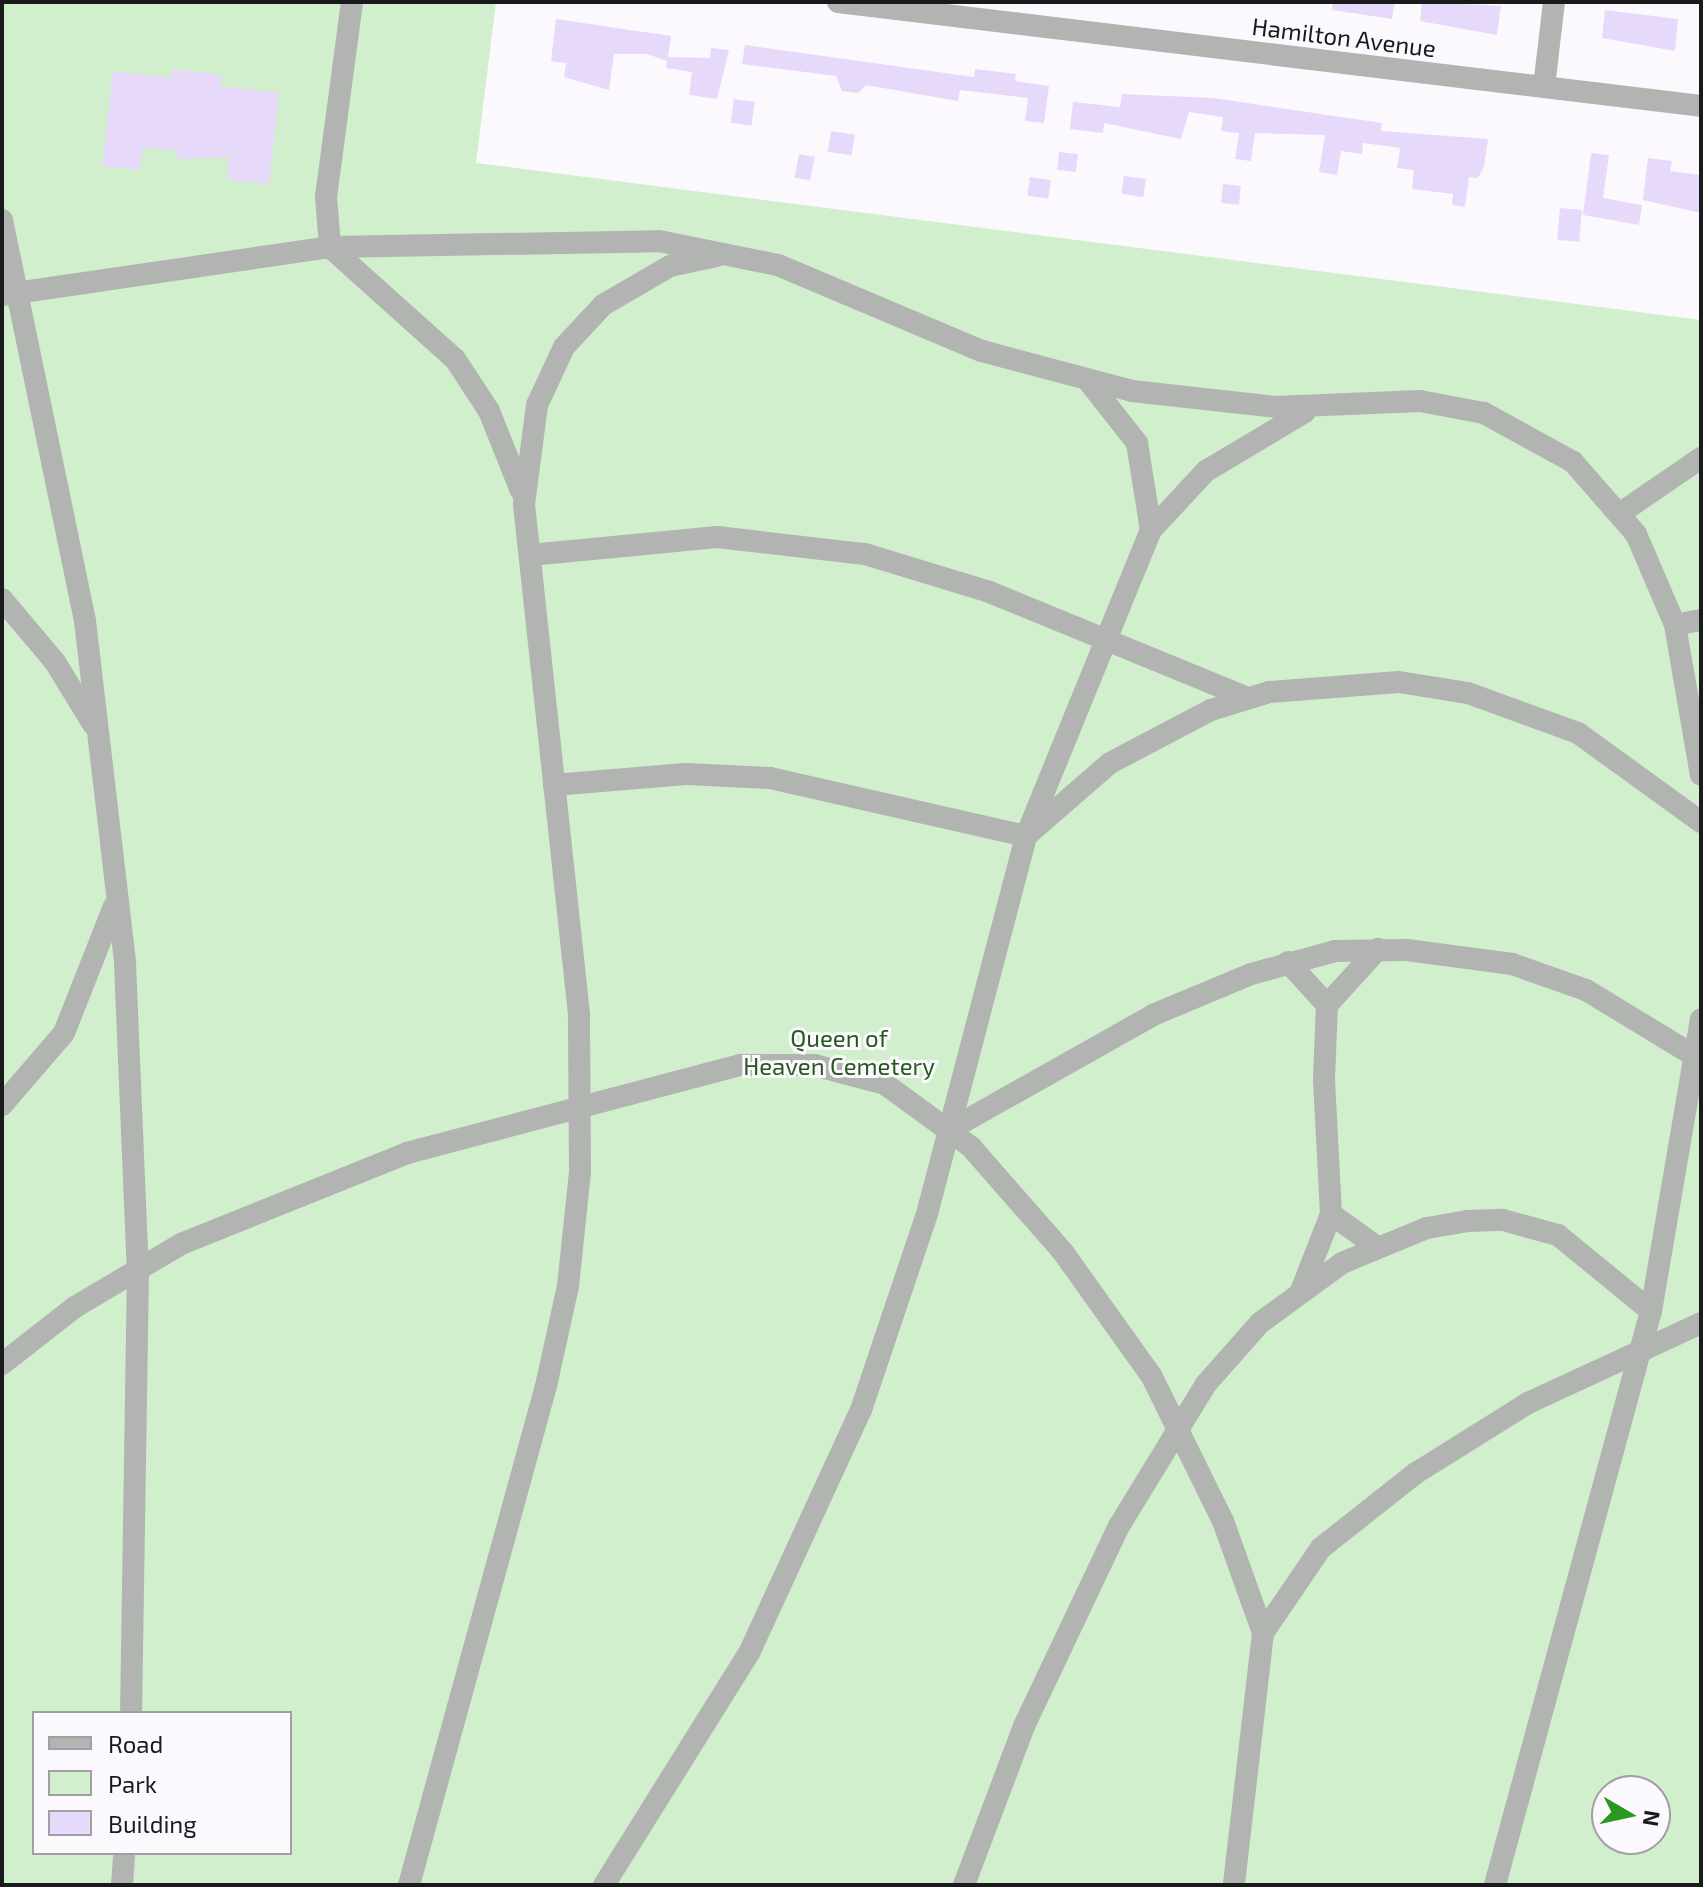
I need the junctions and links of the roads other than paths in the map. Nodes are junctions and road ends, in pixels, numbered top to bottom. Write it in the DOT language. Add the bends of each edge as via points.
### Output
graph roads {
  1 [pos="352,2"];
  2 [pos="838,2"];
  3 [pos="1554,2"];
  4 [pos="1544,87"];
  5 [pos="1701,106"];
  6 [pos="2,220"];
  7 [pos="330,247"];
  8 [pos="738,254"];
  9 [pos="10,293"];
  10 [pos="1089,382"];
  11 [pos="1316,408"];
  12 [pos="1701,458"];
  13 [pos="524,504"];
  14 [pos="1622,512"];
  15 [pos="1151,530"];
  16 [pos="530,555"];
  17 [pos="2,599"];
  18 [pos="1701,620"];
  19 [pos="1675,625"];
  20 [pos="1103,639"];
  21 [pos="1245,697"];
  22 [pos="101,744"];
  23 [pos="1701,775"];
  24 [pos="554,785"];
  25 [pos="1701,822"];
  26 [pos="1026,836"];
  27 [pos="118,889"];
  28 [pos="1378,949"];
  29 [pos="1288,962"];
  30 [pos="1327,1005"];
  31 [pos="1701,1019"];
  32 [pos="1699,1059"];
  33 [pos="2,1105"];
  34 [pos="583,1105"];
  35 [pos="951,1129"];
  36 [pos="1331,1214"];
  37 [pos="1377,1247"];
  38 [pos="138,1270"];
  39 [pos="1301,1291"];
  40 [pos="1651,1311"];
  41 [pos="1701,1323"];
  42 [pos="1643,1346"];
  43 [pos="2,1364"];
  44 [pos="1178,1426"];
  45 [pos="1263,1633"];
  46 [pos="131,1711"];
  47 [pos="631,1846"];
  48 [pos="124,1855"];
  49 [pos="122,1885"];
  50 [pos="409,1885"];
  51 [pos="604,1885"];
  52 [pos="622,1885"];
  53 [pos="964,1885"];
  54 [pos="1234,1885"];
  55 [pos="1495,1885"];
  1 -- 7 [label="street" via="326,196"];
  2 -- 4 [label="street, Hamilton Avenue"];
  3 -- 4 [label="street"];
  4 -- 5 [label="street, Hamilton Avenue"];
  6 -- 9 [label="street"];
  7 -- 8 [label="street" via="571,239"];
  7 -- 9 [label="street"];
  7 -- 13 [label="street" via="455,359 489,411"];
  8 -- 10 [label="street" via="820,280 982,351"];
  8 -- 13 [label="street" via="670,266 582,324 537,405"];
  9 -- 22 [label="street" via="67,512"];
  10 -- 11 [label="street" via="1225,404"];
  10 -- 15 [label="street" via="1137,443"];
  11 -- 14 [label="street" via="1420,401 1484,413 1545,442"];
  11 -- 15 [label="street" via="1234,450"];
  12 -- 14 [label="street"];
  13 -- 16 [label="street"];
  14 -- 19 [label="street" via="1650,559"];
  15 -- 20 [label="street"];
  16 -- 20 [label="street" via="677,538 823,546 947,577"];
  16 -- 24 [label="street"];
  17 -- 22 [label="street" via="83,701"];
  18 -- 19 [label="street"];
  19 -- 23 [label="street"];
  20 -- 21 [label="street"];
  20 -- 26 [label="street"];
  21 -- 25 [label="street" via="1369,682 1468,693 1578,733"];
  21 -- 26 [label="street" via="1110,763"];
  22 -- 27 [label="street"];
  24 -- 26 [label="street" via="686,774 770,778"];
  24 -- 34 [label="street"];
  26 -- 35 [label="street"];
  27 -- 33 [label="street" via="105,939 64,1033"];
  27 -- 38 [label="street"];
  28 -- 29 [label="street"];
  28 -- 30 [label="street"];
  28 -- 32 [label="street" via="1477,957 1549,976 1618,1007"];
  29 -- 30 [label="street"];
  29 -- 35 [label="street" via="1089,1046"];
  30 -- 36 [label="street"];
  31 -- 32 [label="street"];
  32 -- 40 [label="street"];
  34 -- 35 [label="street" via="741,1065 789,1062 885,1084"];
  34 -- 38 [label="street" via="357,1170 238,1216"];
  34 -- 50 [label="street" via="568,1286 552,1360"];
  35 -- 44 [label="street" via="1028,1208 1096,1294"];
  35 -- 47 [label="street" via="890,1327 806,1540 699,1741"];
  36 -- 37 [label="street"];
  36 -- 39 [label="street"];
  37 -- 39 [label="street"];
  37 -- 40 [label="street" via="1468,1221 1532,1226 1586,1251"];
  38 -- 43 [label="street"];
  38 -- 46 [label="street"];
  39 -- 44 [label="street" via="1232,1353"];
  40 -- 42 [label="street"];
  41 -- 42 [label="street"];
  42 -- 45 [label="street" via="1491,1424 1377,1501 1321,1548"];
  42 -- 55 [label="street"];
  44 -- 45 [label="street"];
  44 -- 53 [label="street" via="1062,1640"];
  45 -- 54 [label="street"];
  47 -- 51 [label="street"];
  47 -- 52 [label="street"];
  48 -- 49 [label="street"];
}
